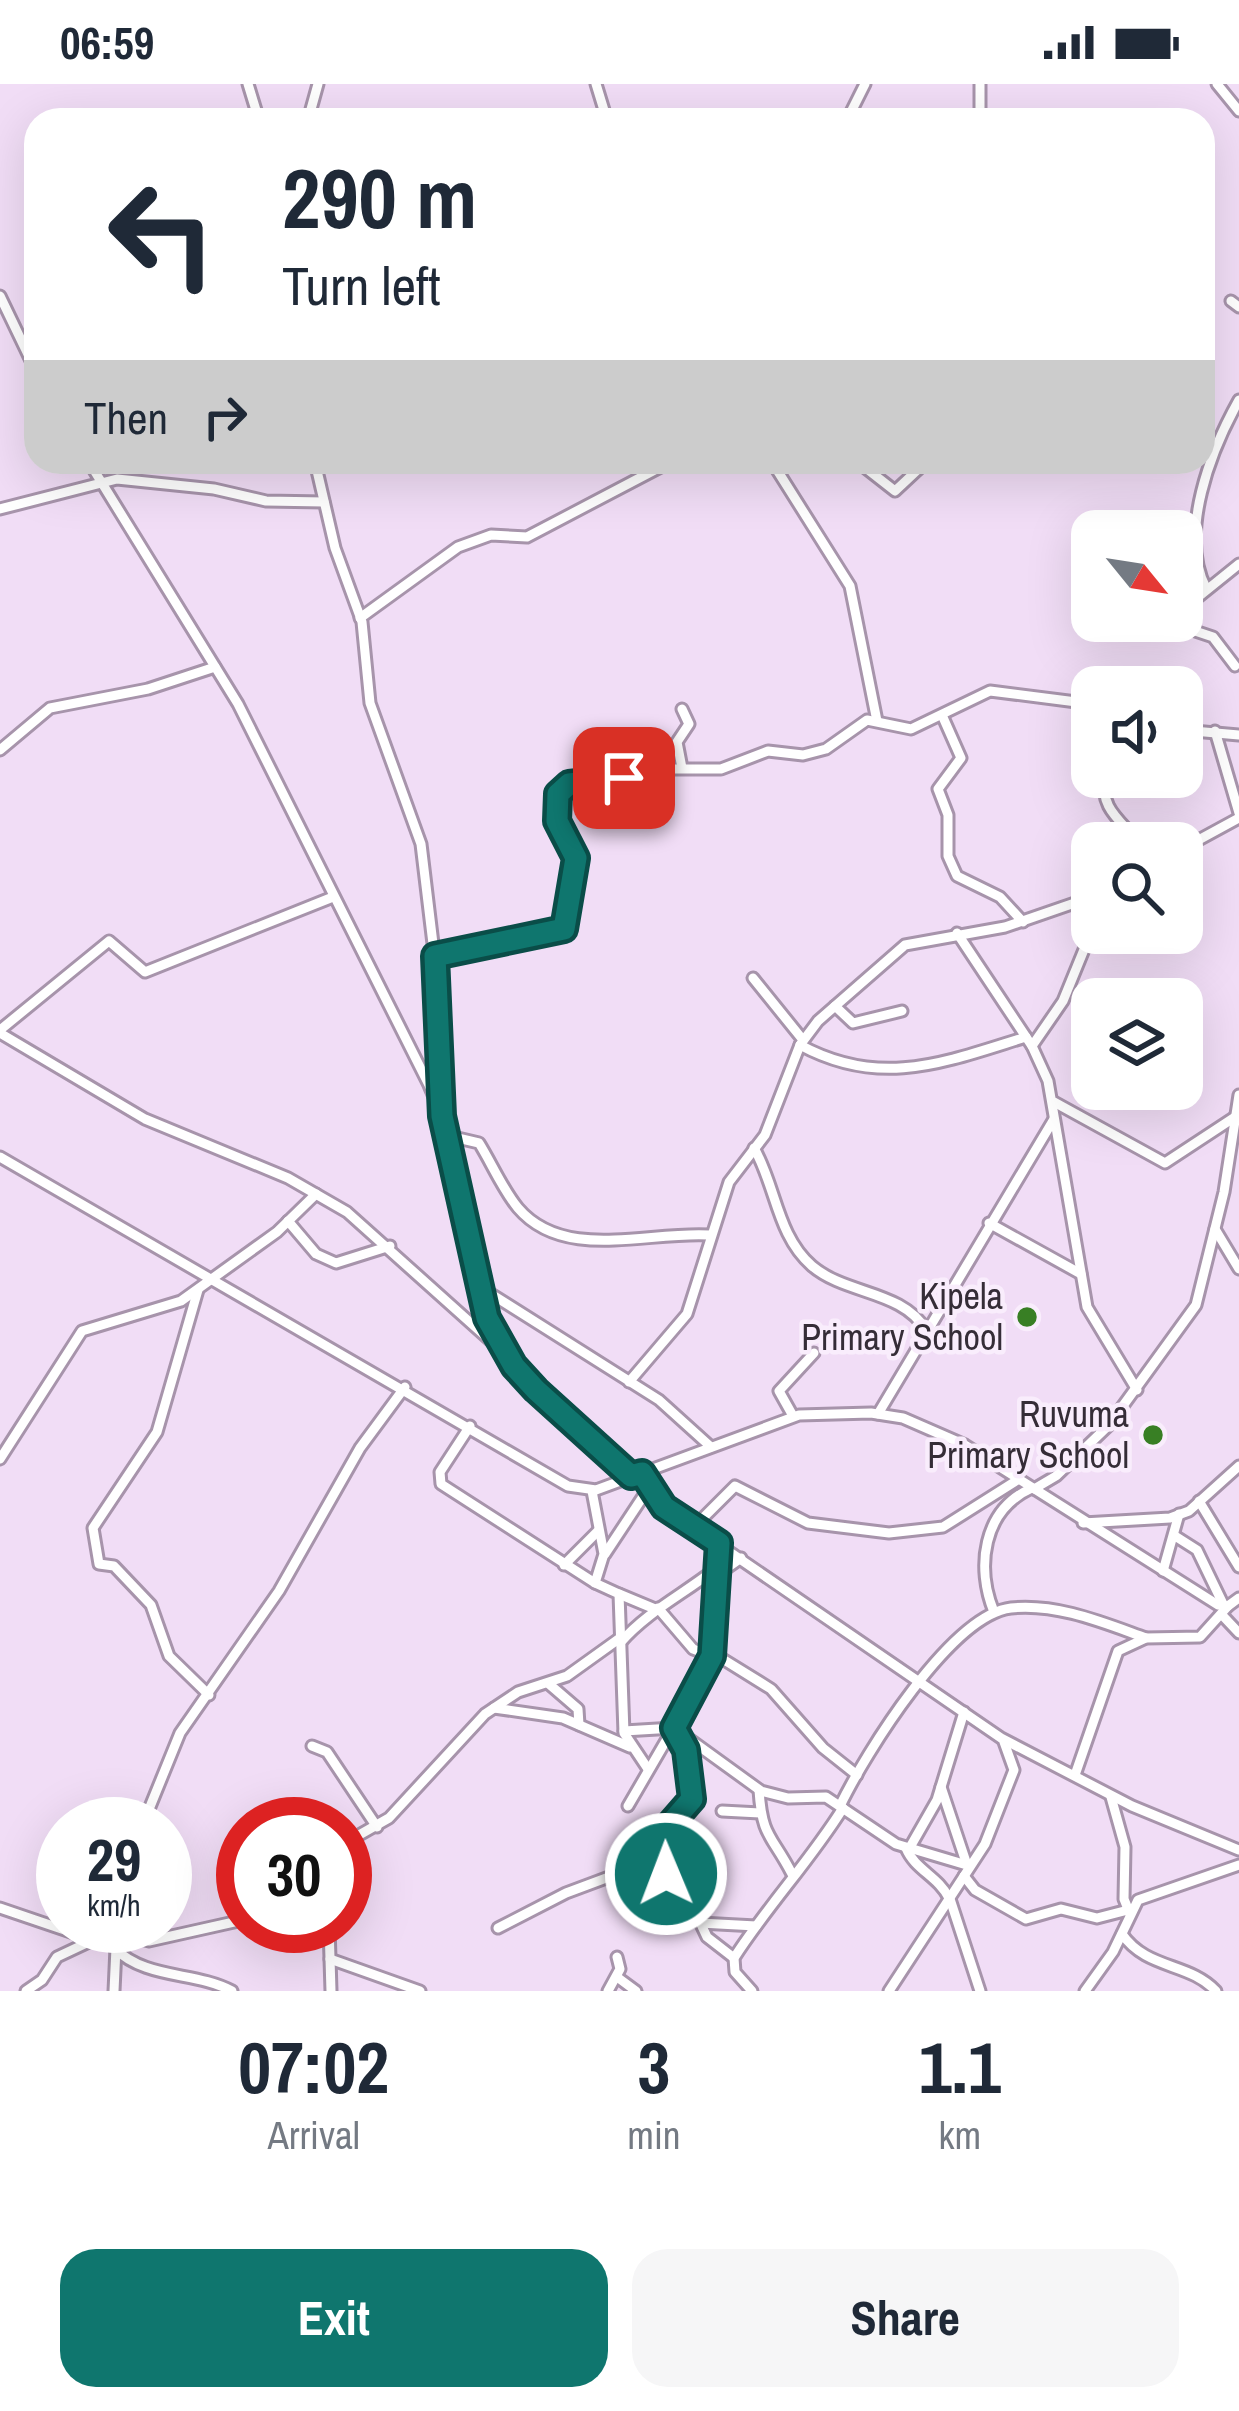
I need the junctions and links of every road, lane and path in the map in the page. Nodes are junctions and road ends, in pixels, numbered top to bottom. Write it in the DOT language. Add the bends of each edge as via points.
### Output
graph roads {
  1 [pos="1217,84"];
  2 [pos="1239,111"];
  3 [pos="0,296"];
  4 [pos="24,346"];
  5 [pos="1239,400"];
  6 [pos="1215,457"];
  7 [pos="96,474"];
  8 [pos="318,474"];
  9 [pos="647,474"];
  10 [pos="780,474"];
  11 [pos="873,474"];
  12 [pos="913,474"];
  13 [pos="1208,474"];
  14 [pos="101,481"];
  15 [pos="324,502"];
  16 [pos="0,509"];
  17 [pos="1200,510"];
  18 [pos="1239,564"];
  19 [pos="1203,581"];
  20 [pos="1206,588"];
  21 [pos="1203,591"];
  22 [pos="360,618"];
  23 [pos="1203,634"];
  24 [pos="1235,666"];
  25 [pos="215,667"];
  26 [pos="1071,701"];
  27 [pos="682,709"];
  28 [pos="942,715"];
  29 [pos="877,721"];
  30 [pos="1203,731"];
  31 [pos="1215,731"];
  32 [pos="1239,735"];
  33 [pos="0,750"];
  34 [pos="682,768"];
  35 [pos="1239,816"];
  36 [pos="1203,837"];
  37 [pos="333,898"];
  38 [pos="1071,905"];
  39 [pos="1023,922"];
  40 [pos="956,933"];
  41 [pos="1083,954"];
  42 [pos="435,956"];
  43 [pos="753,978"];
  44 [pos="835,1006"];
  45 [pos="902,1011"];
  46 [pos="0,1031"];
  47 [pos="1029,1041"];
  48 [pos="801,1043"];
  49 [pos="1239,1095"];
  50 [pos="1054,1102"];
  51 [pos="442,1116"];
  52 [pos="1234,1117"];
  53 [pos="1054,1119"];
  54 [pos="445,1135"];
  55 [pos="754,1148"];
  56 [pos="0,1156"];
  57 [pos="316,1194"];
  58 [pos="288,1221"];
  59 [pos="989,1223"];
  60 [pos="1215,1228"];
  61 [pos="709,1235"];
  62 [pos="390,1246"];
  63 [pos="1239,1268"];
  64 [pos="1081,1274"];
  65 [pos="215,1279"];
  66 [pos="480,1287"];
  67 [pos="198,1290"];
  68 [pos="926,1330"];
  69 [pos="814,1353"];
  70 [pos="506,1354"];
  71 [pos="629,1382"];
  72 [pos="405,1387"];
  73 [pos="1136,1390"];
  74 [pos="878,1414"];
  75 [pos="794,1416"];
  76 [pos="470,1426"];
  77 [pos="711,1447"];
  78 [pos="0,1459"];
  79 [pos="1239,1466"];
  80 [pos="636,1474"];
  81 [pos="1019,1479"];
  82 [pos="648,1489"];
  83 [pos="1033,1489"];
  84 [pos="592,1491"];
  85 [pos="1199,1501"];
  86 [pos="1179,1514"];
  87 [pos="1083,1523"];
  88 [pos="694,1527"];
  89 [pos="598,1531"];
  90 [pos="1175,1536"];
  91 [pos="719,1543"];
  92 [pos="604,1555"];
  93 [pos="742,1558"];
  94 [pos="564,1565"];
  95 [pos="1239,1568"];
  96 [pos="1163,1571"];
  97 [pos="714,1573"];
  98 [pos="596,1583"];
  99 [pos="619,1594"];
  100 [pos="1239,1598"];
  101 [pos="657,1609"];
  102 [pos="1225,1609"];
  103 [pos="994,1612"];
  104 [pos="1239,1633"];
  105 [pos="1146,1638"];
  106 [pos="620,1641"];
  107 [pos="712,1654"];
  108 [pos="549,1684"];
  109 [pos="921,1684"];
  110 [pos="208,1695"];
  111 [pos="494,1708"];
  112 [pos="964,1712"];
  113 [pos="579,1725"];
  114 [pos="677,1730"];
  115 [pos="624,1731"];
  116 [pos="1000,1738"];
  117 [pos="312,1746"];
  118 [pos="630,1748"];
  119 [pos="648,1769"];
  120 [pos="857,1775"];
  121 [pos="1075,1775"];
  122 [pos="941,1787"];
  123 [pos="759,1790"];
  124 [pos="1110,1794"];
  125 [pos="153,1797"];
  126 [pos="628,1806"];
  127 [pos="842,1807"];
  128 [pos="722,1811"];
  129 [pos="760,1814"];
  130 [pos="377,1827"];
  131 [pos="372,1830"];
  132 [pos="908,1849"];
  133 [pos="1239,1850"];
  134 [pos="645,1853"];
  135 [pos="1239,1864"];
  136 [pos="967,1869"];
  137 [pos="792,1874"];
  138 [pos="949,1897"];
  139 [pos="0,1908"];
  140 [pos="1129,1912"];
  141 [pos="36,1920"];
  142 [pos="700,1923"];
  143 [pos="756,1926"];
  144 [pos="498,1928"];
  145 [pos="1122,1934"];
  146 [pos="65,1953"];
  147 [pos="114,1953"];
  148 [pos="129,1953"];
  149 [pos="330,1953"];
  150 [pos="617,1957"];
  151 [pos="734,1958"];
  152 [pos="330,1959"];
  153 [pos="617,1977"];
  154 [pos="1088,1986"];
  155 [pos="26,1991"];
  156 [pos="114,1991"];
  157 [pos="232,1991"];
  158 [pos="331,1991"];
  159 [pos="420,1991"];
  160 [pos="608,1991"];
  161 [pos="636,1991"];
  162 [pos="752,1991"];
  163 [pos="889,1991"];
  164 [pos="980,1991"];
  165 [pos="1101,1991"];
  166 [pos="1216,1991"];
  1 -- 2 [label="street"];
  3 -- 4 [label="street"];
  5 -- 6 [label="street"];
  7 -- 14 [label="street"];
  8 -- 15 [label="street"];
  9 -- 22 [label="street" via="527,537 468,541"];
  10 -- 29 [label="street" via="850,586"];
  11 -- 12 [label="street" via="895,491"];
  13 -- 17 [label="street"];
  14 -- 15 [label="street"];
  14 -- 16 [label="street"];
  14 -- 25 [label="street"];
  15 -- 22 [label="street"];
  18 -- 20 [label="street"];
  19 -- 20 [label="street"];
  20 -- 21 [label="street"];
  22 -- 42 [label="street" via="370,703 421,844"];
  23 -- 24 [label="street"];
  25 -- 33 [label="street" via="50,708"];
  25 -- 37 [label="street"];
  26 -- 28 [label="street" via="991,691"];
  27 -- 34 [label="street" via="689,724 676,748"];
  28 -- 29 [label="street" via="911,729"];
  28 -- 39 [label="street" via="962,758 938,789 948,815 948,856 957,876 1000,897"];
  29 -- 34 [label="street" via="803,755 768,751 722,769"];
  30 -- 31 [label="street"];
  31 -- 32 [label="street"];
  31 -- 35 [label="street"];
  34 -- 42 [label="street" via="563,787 557,821 576,858 567,926"];
  35 -- 36 [label="street"];
  37 -- 46 [label="street" via="145,972 109,941"];
  37 -- 51 [label="street"];
  38 -- 39 [label="street"];
  39 -- 40 [label="street"];
  40 -- 44 [label="street" via="905,945"];
  40 -- 47 [label="street"];
  41 -- 47 [label="street" via="1064,1001"];
  42 -- 51 [label="street"];
  43 -- 48 [label="street"];
  44 -- 45 [label="street" via="853,1023"];
  44 -- 48 [label="street"];
  46 -- 57 [label="street" via="146,1119"];
  47 -- 48 [label="street" via="896,1070 838,1063"];
  47 -- 50 [label="street"];
  48 -- 55 [label="street"];
  49 -- 52 [label="street"];
  50 -- 52 [label="street" via="1165,1163"];
  50 -- 53 [label="street"];
  51 -- 54 [label="street"];
  52 -- 60 [label="street"];
  53 -- 59 [label="street"];
  53 -- 64 [label="street"];
  54 -- 61 [label="street" via="474,1139 517,1207 566,1238"];
  54 -- 66 [label="street"];
  55 -- 61 [label="street"];
  55 -- 68 [label="street" via="801,1255 828,1276 897,1302"];
  56 -- 65 [label="street"];
  57 -- 58 [label="street"];
  57 -- 62 [label="street"];
  58 -- 62 [label="street" via="335,1264"];
  58 -- 65 [label="street"];
  59 -- 64 [label="street"];
  59 -- 68 [label="street"];
  60 -- 63 [label="street"];
  60 -- 73 [label="street" via="1196,1305"];
  61 -- 71 [label="street" via="687,1313"];
  62 -- 70 [label="street"];
  64 -- 73 [label="street" via="1088,1307"];
  65 -- 67 [label="street"];
  65 -- 72 [label="street"];
  66 -- 70 [label="street"];
  66 -- 71 [label="street"];
  67 -- 78 [label="street" via="161,1311 82,1331"];
  67 -- 110 [label="street" via="157,1432 93,1528 98,1563 114,1566 151,1605 170,1656"];
  68 -- 74 [label="street"];
  69 -- 75 [label="street" via="779,1391"];
  70 -- 80 [label="street" via="536,1390"];
  71 -- 77 [label="street" via="691,1423"];
  72 -- 76 [label="street"];
  72 -- 110 [label="street"];
  73 -- 83 [label="street" via="1079,1456"];
  74 -- 75 [label="street"];
  74 -- 81 [label="street" via="947,1435"];
  75 -- 77 [label="street"];
  76 -- 84 [label="street" via="568,1486"];
  76 -- 94 [label="street" via="440,1472 441,1484"];
  77 -- 80 [label="street"];
  79 -- 85 [label="street"];
  80 -- 82 [label="street"];
  80 -- 84 [label="street"];
  81 -- 83 [label="street"];
  81 -- 88 [label="street" via="960,1519 919,1531 823,1527 735,1486"];
  82 -- 88 [label="street"];
  82 -- 92 [label="street"];
  83 -- 87 [label="street"];
  83 -- 103 [label="street" via="1009,1504 983,1551"];
  84 -- 89 [label="street"];
  85 -- 86 [label="street"];
  85 -- 95 [label="street"];
  86 -- 87 [label="street"];
  86 -- 90 [label="street"];
  87 -- 96 [label="street"];
  88 -- 91 [label="street"];
  89 -- 92 [label="street"];
  89 -- 94 [label="street"];
  90 -- 96 [label="street"];
  90 -- 102 [label="street" via="1197,1550"];
  91 -- 93 [label="street"];
  91 -- 97 [label="street"];
  92 -- 98 [label="street"];
  93 -- 97 [label="street"];
  93 -- 109 [label="street"];
  94 -- 98 [label="street"];
  96 -- 102 [label="street"];
  97 -- 101 [label="street"];
  97 -- 107 [label="street"];
  98 -- 99 [label="street"];
  99 -- 101 [label="street"];
  99 -- 106 [label="street"];
  100 -- 102 [label="street"];
  101 -- 106 [label="street"];
  101 -- 107 [label="street" via="693,1649"];
  102 -- 104 [label="street"];
  102 -- 105 [label="street" via="1199,1637"];
  103 -- 105 [label="street" via="1079,1615"];
  103 -- 109 [label="street" via="971,1626"];
  105 -- 121 [label="street" via="1114,1655"];
  106 -- 108 [label="street"];
  106 -- 115 [label="street"];
  107 -- 114 [label="street"];
  107 -- 120 [label="street" via="777,1694"];
  108 -- 111 [label="street"];
  108 -- 113 [label="street" via="578,1709"];
  109 -- 112 [label="street"];
  109 -- 120 [label="street"];
  110 -- 125 [label="street" via="166,1759"];
  111 -- 113 [label="street"];
  111 -- 130 [label="street"];
  112 -- 116 [label="street"];
  112 -- 122 [label="street"];
  113 -- 118 [label="street"];
  114 -- 115 [label="street"];
  114 -- 119 [label="street"];
  114 -- 123 [label="street"];
  114 -- 134 [label="street" via="692,1799"];
  115 -- 118 [label="street"];
  116 -- 121 [label="street"];
  116 -- 136 [label="street" via="1014,1770 986,1844"];
  117 -- 130 [label="street" via="327,1752"];
  118 -- 119 [label="street"];
  119 -- 126 [label="street"];
  120 -- 127 [label="street"];
  121 -- 124 [label="street"];
  122 -- 132 [label="street"];
  122 -- 136 [label="street"];
  123 -- 127 [label="street" via="815,1794"];
  123 -- 129 [label="street"];
  124 -- 133 [label="street"];
  124 -- 140 [label="street" via="1125,1847"];
  127 -- 132 [label="street"];
  127 -- 137 [label="street" via="821,1847"];
  128 -- 129 [label="street"];
  129 -- 137 [label="street"];
  130 -- 131 [label="street"];
  132 -- 136 [label="street"];
  132 -- 138 [label="street"];
  134 -- 142 [label="street" via="689,1899"];
  134 -- 144 [label="street" via="624,1873"];
  135 -- 140 [label="street" via="1138,1900"];
  136 -- 138 [label="street"];
  136 -- 140 [label="street" via="975,1890 1025,1919 1061,1909 1097,1918"];
  137 -- 143 [label="street"];
  138 -- 163 [label="street"];
  138 -- 164 [label="street"];
  139 -- 141 [label="street"];
  140 -- 145 [label="street"];
  142 -- 143 [label="street"];
  142 -- 151 [label="street"];
  143 -- 151 [label="street"];
  145 -- 154 [label="street"];
  145 -- 166 [label="street" via="1148,1960 1198,1976"];
  146 -- 155 [label="street"];
  147 -- 156 [label="street"];
  148 -- 157 [label="street" via="164,1975 204,1978"];
  149 -- 152 [label="street"];
  150 -- 153 [label="street"];
  151 -- 162 [label="street" via="734,1972"];
  152 -- 158 [label="street"];
  152 -- 159 [label="street"];
  153 -- 160 [label="street"];
  153 -- 161 [label="street"];
  154 -- 165 [label="street"];
}
